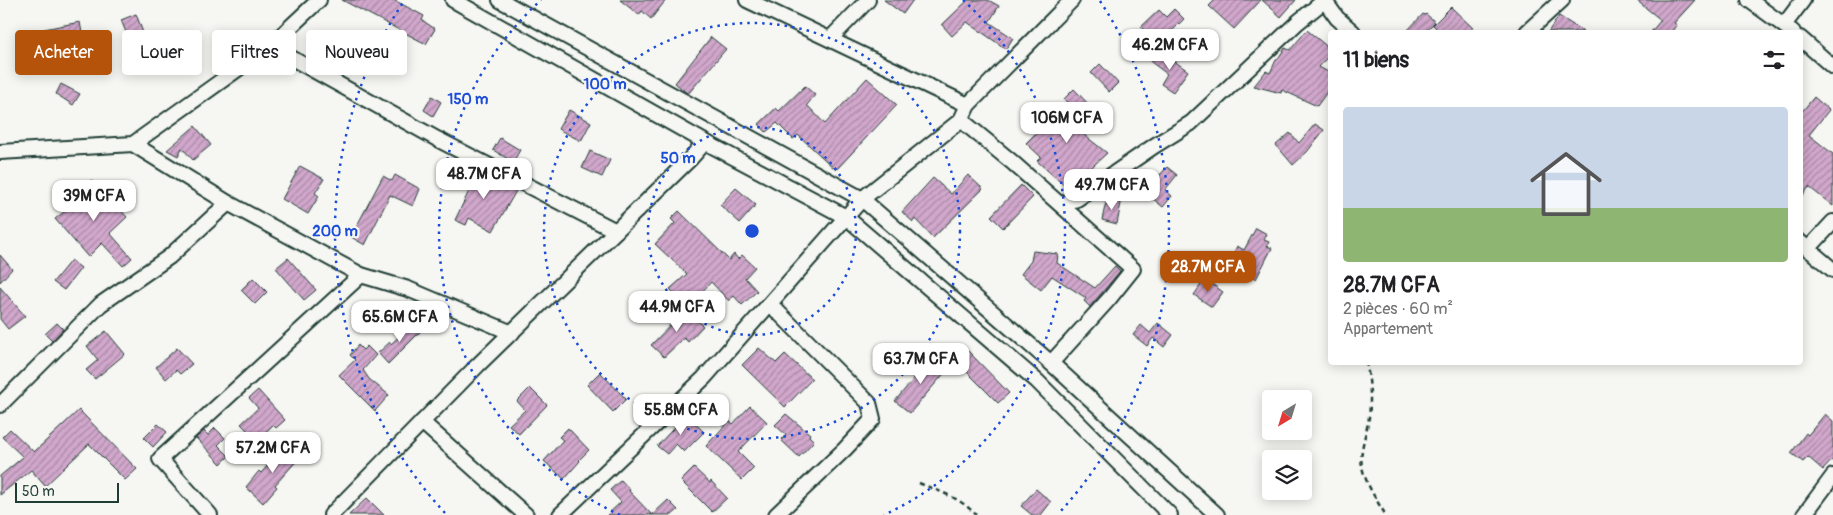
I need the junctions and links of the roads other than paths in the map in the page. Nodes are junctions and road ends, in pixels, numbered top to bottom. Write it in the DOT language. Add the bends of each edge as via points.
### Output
graph roads {
  1 [pos="319,0"];
  2 [pos="453,0"];
  3 [pos="500,0"];
  4 [pos="747,0"];
  5 [pos="868,0"];
  6 [pos="1072,0"];
  7 [pos="1325,0"];
  8 [pos="1562,0"];
  9 [pos="1749,0"];
  10 [pos="1803,0"];
  11 [pos="1789,29"];
  12 [pos="287,30"];
  13 [pos="1351,30"];
  14 [pos="1528,30"];
  15 [pos="830,39"];
  16 [pos="1803,41"];
  17 [pos="296,60"];
  18 [pos="1833,67"];
  19 [pos="230,75"];
  20 [pos="968,105"];
  21 [pos="961,120"];
  22 [pos="705,142"];
  23 [pos="134,144"];
  24 [pos="0,152"];
  25 [pos="862,199"];
  26 [pos="228,203"];
  27 [pos="1060,204"];
  28 [pos="846,217"];
  29 [pos="1833,222"];
  30 [pos="616,231"];
  31 [pos="1804,246"];
  32 [pos="1833,270"];
  33 [pos="360,275"];
  34 [pos="770,304"];
  35 [pos="512,333"];
  36 [pos="1051,363"];
  37 [pos="0,404"];
  38 [pos="422,422"];
  39 [pos="1833,476"];
  40 [pos="210,515"];
  41 [pos="331,515"];
  42 [pos="526,515"];
  43 [pos="560,515"];
  44 [pos="776,515"];
  45 [pos="1170,515"];
  46 [pos="1217,515"];
  47 [pos="1804,515"];
  1 -- 12 [label="street"];
  2 -- 22 [label="street"];
  3 -- 25 [label="street"];
  4 -- 15 [label="street"];
  5 -- 15 [label="street"];
  6 -- 20 [label="street"];
  7 -- 13 [label="street" via="1337,18"];
  7 -- 27 [label="street" via="1191,123 1077,199"];
  8 -- 14 [label="street"];
  9 -- 11 [label="street"];
  10 -- 11 [label="street"];
  15 -- 20 [label="street"];
  16 -- 18 [label="street"];
  17 -- 30 [label="street" via="437,139"];
  19 -- 23 [label="street"];
  20 -- 21 [label="street"];
  21 -- 25 [label="street"];
  21 -- 27 [label="street"];
  22 -- 28 [label="street"];
  22 -- 30 [label="street"];
  23 -- 24 [label="street"];
  23 -- 26 [label="street"];
  25 -- 28 [label="street"];
  25 -- 36 [label="street"];
  26 -- 33 [label="street"];
  26 -- 37 [label="street" via="169,257 101,304"];
  27 -- 36 [label="street" via="1133,269"];
  28 -- 34 [label="street"];
  28 -- 45 [label="street" via="1037,380"];
  29 -- 31 [label="street"];
  30 -- 35 [label="street"];
  31 -- 32 [label="street"];
  33 -- 35 [label="street" via="408,289"];
  33 -- 40 [label="street" via="160,459"];
  34 -- 43 [label="street" via="704,378"];
  34 -- 44 [label="street" via="869,403 873,420"];
  35 -- 38 [label="street"];
  36 -- 46 [label="street"];
  38 -- 41 [label="street"];
  38 -- 42 [label="street"];
  39 -- 47 [label="street"];
}
